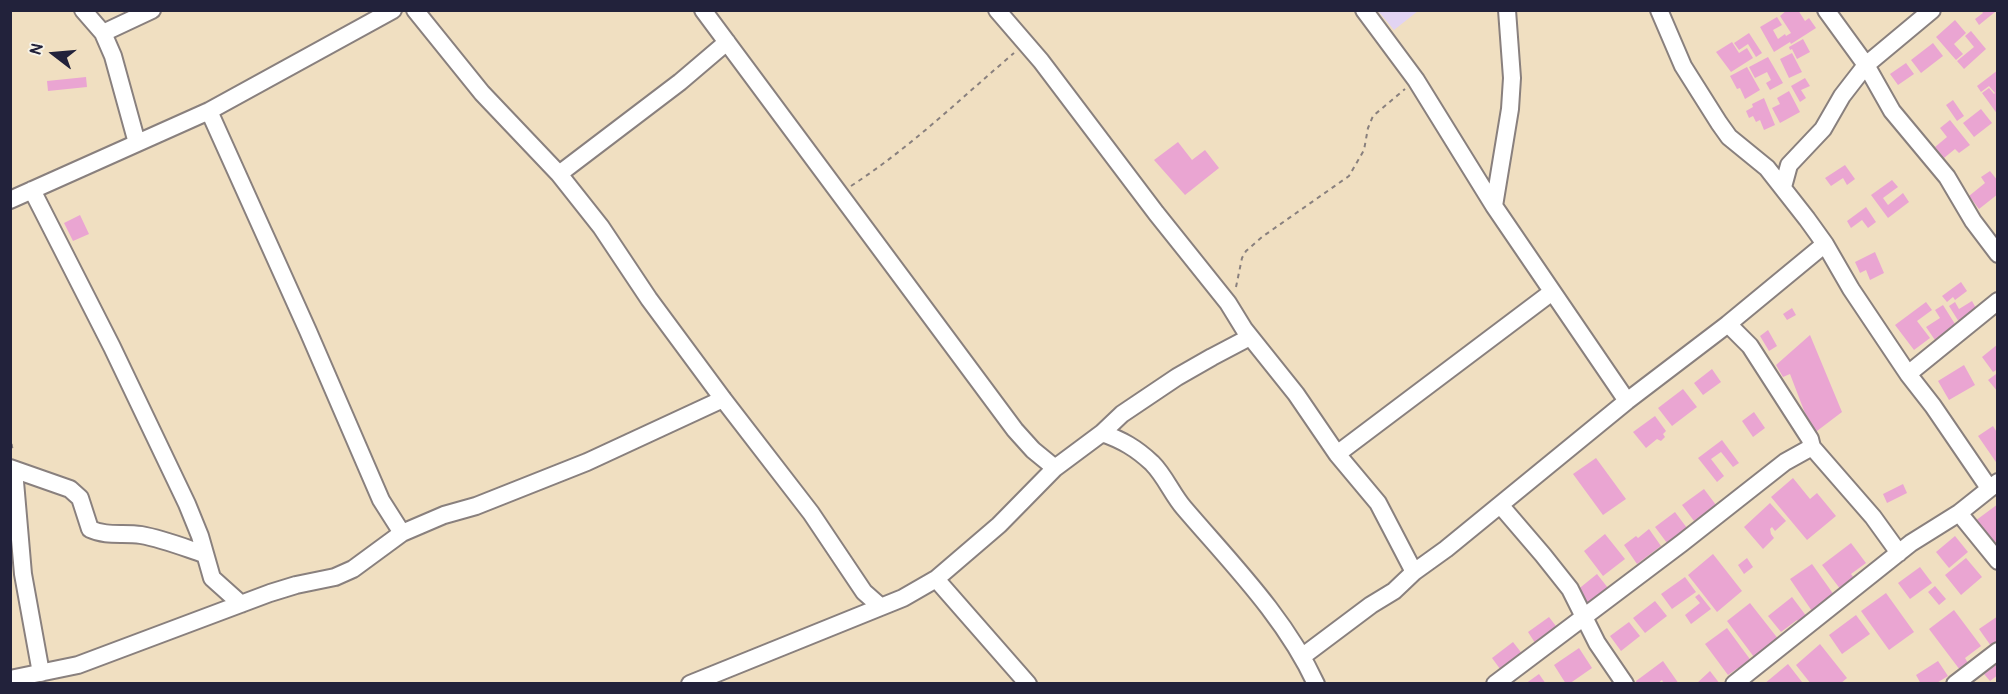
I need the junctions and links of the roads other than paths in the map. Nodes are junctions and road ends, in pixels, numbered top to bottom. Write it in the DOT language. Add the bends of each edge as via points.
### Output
graph roads {
  1 [pos="83,10"];
  2 [pos="152,10"];
  3 [pos="393,10"];
  4 [pos="415,10"];
  5 [pos="703,10"];
  6 [pos="997,10"];
  7 [pos="1364,10"];
  8 [pos="1507,10"];
  9 [pos="1659,10"];
  10 [pos="1826,10"];
  11 [pos="1932,10"];
  12 [pos="103,33"];
  13 [pos="727,42"];
  14 [pos="1866,65"];
  15 [pos="208,111"];
  16 [pos="137,143"];
  17 [pos="559,174"];
  18 [pos="1783,187"];
  19 [pos="32,190"];
  20 [pos="10,200"];
  21 [pos="1494,206"];
  22 [pos="1825,244"];
  23 [pos="1998,254"];
  24 [pos="1552,292"];
  25 [pos="1998,301"];
  26 [pos="1728,324"];
  27 [pos="1250,337"];
  28 [pos="1908,374"];
  29 [pos="723,399"];
  30 [pos="1628,401"];
  31 [pos="1102,433"];
  32 [pos="1812,447"];
  33 [pos="1337,454"];
  34 [pos="1055,468"];
  35 [pos="12,469"];
  36 [pos="1993,485"];
  37 [pos="1501,506"];
  38 [pos="1959,513"];
  39 [pos="402,533"];
  40 [pos="1899,553"];
  41 [pos="204,554"];
  42 [pos="1998,561"];
  43 [pos="1414,572"];
  44 [pos="936,579"];
  45 [pos="241,604"];
  46 [pos="880,607"];
  47 [pos="1582,616"];
  48 [pos="1998,651"];
  49 [pos="1303,656"];
  50 [pos="27,678"];
  51 [pos="690,684"];
  52 [pos="1028,684"];
  53 [pos="1316,684"];
  54 [pos="1495,684"];
  55 [pos="1625,684"];
  56 [pos="1734,684"];
  57 [pos="1955,684"];
  1 -- 12 [label="street"];
  2 -- 12 [label="street"];
  3 -- 15 [label="street"];
  4 -- 17 [label="street" via="482,93"];
  5 -- 13 [label="street"];
  6 -- 27 [label="street" via="1041,61"];
  7 -- 21 [label="street" via="1416,80"];
  8 -- 21 [label="street" via="1510,109"];
  9 -- 18 [label="street" via="1683,66 1724,130"];
  10 -- 14 [label="street"];
  11 -- 14 [label="street"];
  12 -- 16 [label="street"];
  13 -- 17 [label="street"];
  13 -- 34 [label="street" via="1015,430"];
  14 -- 18 [label="street" via="1823,129 1790,165"];
  14 -- 23 [label="street" via="1892,111 1947,177"];
  15 -- 16 [label="street"];
  15 -- 39 [label="street" via="381,500"];
  16 -- 19 [label="street"];
  17 -- 29 [label="street"];
  18 -- 22 [label="street"];
  19 -- 20 [label="street"];
  19 -- 41 [label="street" via="187,504"];
  21 -- 24 [label="street"];
  22 -- 26 [label="street"];
  22 -- 28 [label="street"];
  24 -- 30 [label="street"];
  24 -- 33 [label="street"];
  25 -- 28 [label="street"];
  26 -- 30 [label="street"];
  26 -- 32 [label="street" via="1750,346"];
  27 -- 31 [label="street" via="1177,377 1122,414"];
  27 -- 33 [label="street"];
  28 -- 36 [label="street"];
  29 -- 39 [label="street" via="587,462"];
  29 -- 46 [label="street" via="811,513 864,592"];
  30 -- 37 [label="street"];
  31 -- 34 [label="street"];
  31 -- 49 [label="street" via="1126,441 1153,464 1177,500 1266,605"];
  32 -- 40 [label="street" via="1873,516"];
  32 -- 47 [label="street" via="1785,462"];
  33 -- 43 [label="street" via="1378,502"];
  34 -- 44 [label="street" via="999,525"];
  35 -- 41 [label="street" via="70,489 80,498 90,529 100,534 138,534"];
  35 -- 50 [label="street" via="23,574"];
  36 -- 38 [label="street"];
  37 -- 43 [label="street"];
  37 -- 47 [label="street" via="1570,589"];
  38 -- 40 [label="street"];
  38 -- 42 [label="street"];
  39 -- 45 [label="street" via="353,569 335,577 296,585"];
  40 -- 56 [label="street"];
  41 -- 45 [label="street" via="212,578"];
  43 -- 49 [label="street" via="1394,591"];
  44 -- 46 [label="street"];
  44 -- 52 [label="street"];
  45 -- 50 [label="street" via="78,665"];
  46 -- 51 [label="street"];
  47 -- 54 [label="street"];
  47 -- 55 [label="street"];
  48 -- 57 [label="street"];
  49 -- 53 [label="street"];
}
